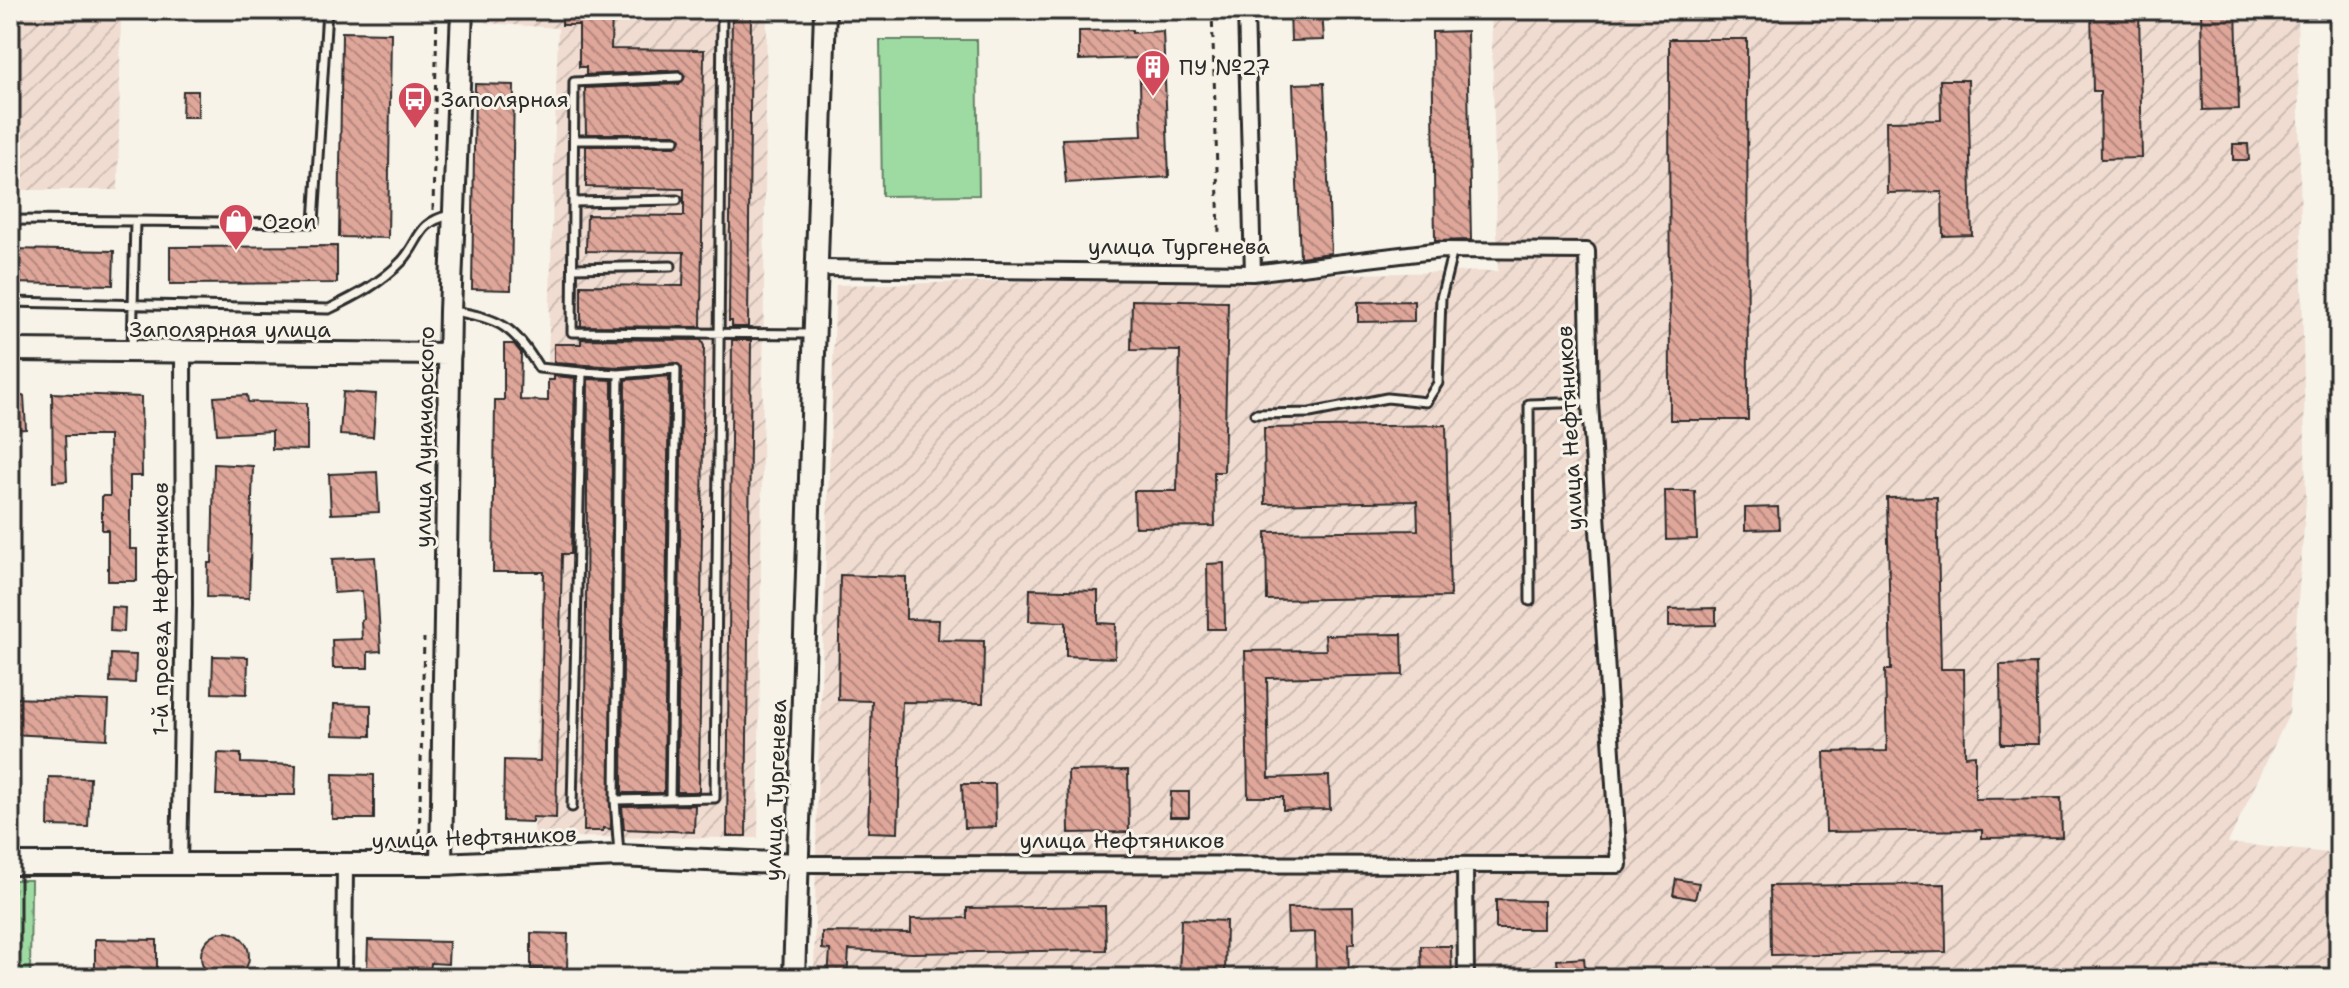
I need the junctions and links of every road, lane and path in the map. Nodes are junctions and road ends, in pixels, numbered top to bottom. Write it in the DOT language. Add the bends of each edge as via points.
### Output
graph roads {
  1 [pos="327,10"];
  2 [pos="462,10"];
  3 [pos="722,10"];
  4 [pos="825,10"];
  5 [pos="1212,10"];
  6 [pos="1246,10"];
  7 [pos="679,77"];
  8 [pos="576,140"];
  9 [pos="675,140"];
  10 [pos="677,200"];
  11 [pos="574,202"];
  12 [pos="455,214"];
  13 [pos="10,220"];
  14 [pos="135,221"];
  15 [pos="1219,233"];
  16 [pos="1453,250"];
  17 [pos="1587,251"];
  18 [pos="671,266"];
  19 [pos="574,268"];
  20 [pos="819,268"];
  21 [pos="1253,273"];
  22 [pos="10,302"];
  23 [pos="133,307"];
  24 [pos="450,311"];
  25 [pos="721,332"];
  26 [pos="812,334"];
  27 [pos="10,350"];
  28 [pos="183,352"];
  29 [pos="132,353"];
  30 [pos="450,354"];
  31 [pos="582,372"];
  32 [pos="619,374"];
  33 [pos="1590,402"];
  34 [pos="1255,414"];
  35 [pos="1530,601"];
  36 [pos="670,799"];
  37 [pos="615,800"];
  38 [pos="572,807"];
  39 [pos="619,856"];
  40 [pos="10,864"];
  41 [pos="441,864"];
  42 [pos="797,864"];
  43 [pos="345,865"];
  44 [pos="1465,865"];
  45 [pos="179,866"];
  46 [pos="344,978"];
  47 [pos="794,978"];
  48 [pos="1466,978"];
  1 -- 14 [label="lane" via="314,223"];
  2 -- 12 [label="street, улица Луначарского"];
  3 -- 25 [label="lane"];
  4 -- 20 [label="street, улица Тургенева"];
  5 -- 15 [label="path"];
  6 -- 21 [label="street"];
  7 -- 8 [label="lane" via="574,82"];
  8 -- 9 [label="lane"];
  8 -- 11 [label="lane"];
  10 -- 11 [label="lane"];
  11 -- 19 [label="lane"];
  12 -- 23 [label="lane" via="424,226 405,258 372,288 329,309"];
  12 -- 24 [label="street, улица Луначарского"];
  13 -- 14 [label="lane"];
  14 -- 23 [label="lane"];
  16 -- 17 [label="street, улица Тургенева"];
  16 -- 21 [label="street, улица Тургенева"];
  16 -- 34 [label="lane" via="1441,298 1438,383 1426,402 1387,398 1310,413"];
  17 -- 33 [label="street, улица Нефтяников"];
  18 -- 19 [label="lane"];
  19 -- 25 [label="lane" via="572,332"];
  20 -- 21 [label="street, улица Тургенева"];
  20 -- 26 [label="street, улица Тургенева"];
  22 -- 23 [label="lane"];
  23 -- 29 [label="lane"];
  24 -- 30 [label="street, улица Луначарского"];
  24 -- 31 [label="lane" via="494,318 521,338 539,368"];
  25 -- 26 [label="lane"];
  25 -- 36 [label="lane" via="715,798"];
  26 -- 42 [label="street, улица Тургенева"];
  27 -- 29 [label="street, Заполярная улица"];
  28 -- 29 [label="street, Заполярная улица"];
  28 -- 30 [label="street, Заполярная улица"];
  28 -- 45 [label="street, 1-й проезд Нефтяников"];
  30 -- 41 [label="street, улица Луначарского"];
  31 -- 32 [label="lane"];
  31 -- 38 [label="lane"];
  32 -- 36 [label="lane" via="676,369"];
  32 -- 37 [label="lane"];
  33 -- 35 [label="lane" via="1529,404"];
  33 -- 44 [label="street, улица Нефтяников" via="1619,865"];
  36 -- 37 [label="lane"];
  37 -- 39 [label="lane"];
  39 -- 41 [label="street, улица Нефтяников"];
  39 -- 42 [label="street, улица Нефтяников"];
  40 -- 45 [label="street, улица Нефтяников"];
  41 -- 43 [label="street, улица Нефтяников"];
  42 -- 44 [label="street, улица Нефтяников"];
  42 -- 47 [label="street, улица Тургенева"];
  43 -- 45 [label="street, улица Нефтяников"];
  43 -- 46 [label="street"];
  44 -- 48 [label="street"];
}
